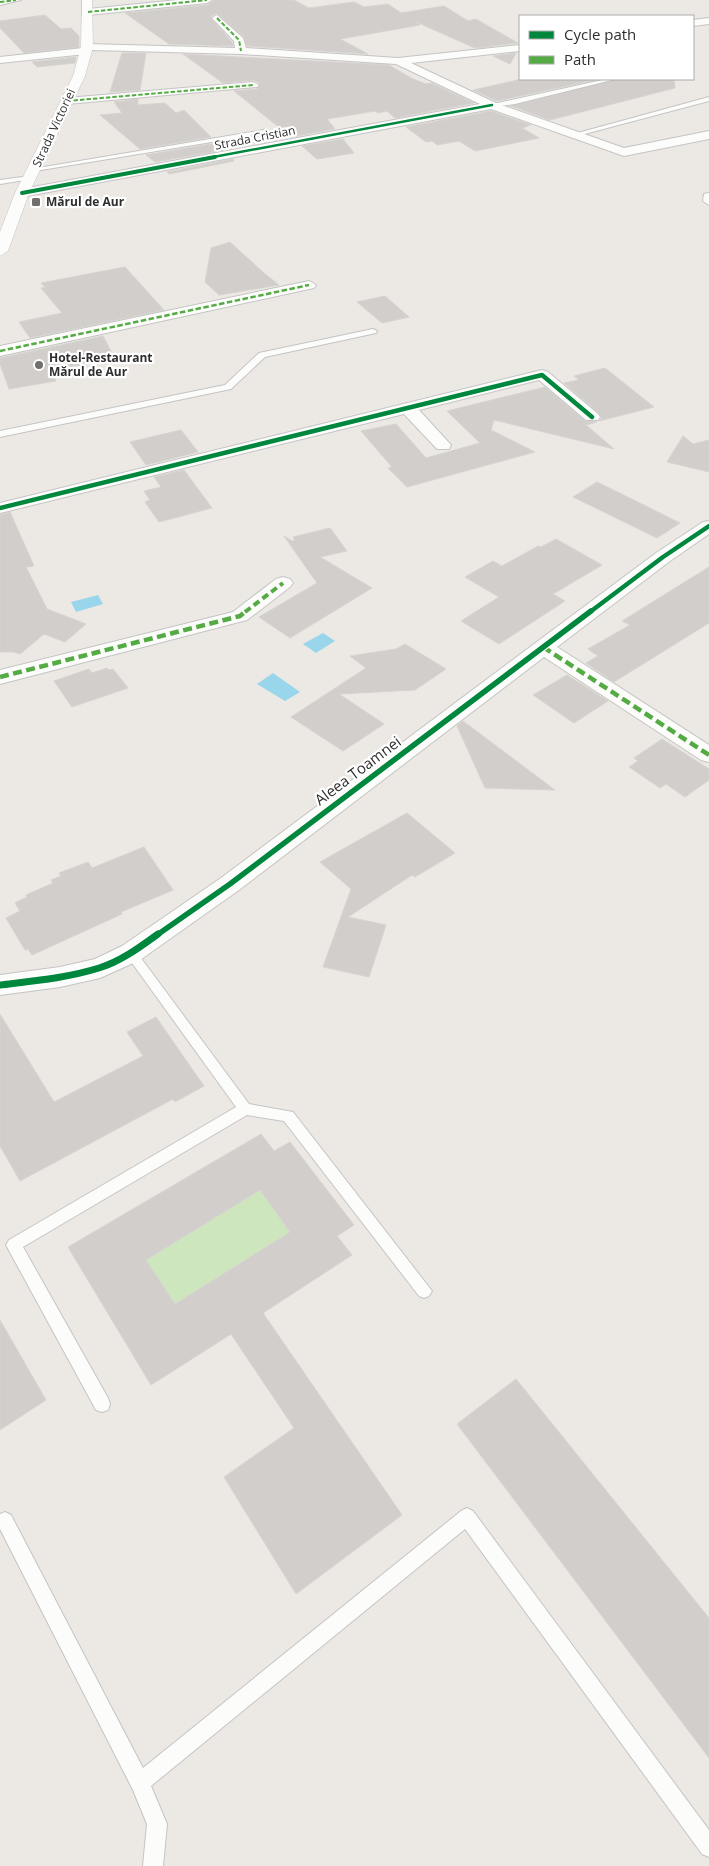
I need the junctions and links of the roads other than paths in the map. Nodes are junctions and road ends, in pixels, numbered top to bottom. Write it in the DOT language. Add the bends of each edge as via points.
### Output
graph roads {
  1 [pos="16,0"];
  2 [pos="207,0"];
  3 [pos="0,2"];
  4 [pos="87,6"];
  5 [pos="217,18"];
  6 [pos="709,21"];
  7 [pos="694,23"];
  8 [pos="519,48"];
  9 [pos="87,49"];
  10 [pos="241,51"];
  11 [pos="0,60"];
  12 [pos="398,61"];
  13 [pos="609,80"];
  14 [pos="253,85"];
  15 [pos="709,99"];
  16 [pos="67,101"];
  17 [pos="492,105"];
  18 [pos="264,132"];
  19 [pos="576,134"];
  20 [pos="709,135"];
  21 [pos="32,174"];
  22 [pos="0,182"];
  23 [pos="22,193"];
  24 [pos="709,197"];
  25 [pos="709,201"];
  26 [pos="0,251"];
  27 [pos="309,286"];
  28 [pos="373,331"];
  29 [pos="0,351"];
  30 [pos="408,408"];
  31 [pos="592,416"];
  32 [pos="0,434"];
  33 [pos="443,445"];
  34 [pos="0,508"];
  35 [pos="709,526"];
  36 [pos="283,583"];
  37 [pos="543,647"];
  38 [pos="0,677"];
  39 [pos="709,755"];
  40 [pos="131,953"];
  41 [pos="0,985"];
  42 [pos="245,1109"];
  43 [pos="424,1291"];
  44 [pos="102,1404"];
  45 [pos="5,1522"];
  46 [pos="140,1783"];
  47 [pos="709,1847"];
  48 [pos="153,1866"];
  1 -- 3 [label="street"];
  2 -- 4 [label="street"];
  4 -- 9 [label="street, Strada Victoriei"];
  5 -- 10 [label="street" via="239,40"];
  6 -- 7 [label="street"];
  8 -- 12 [label="street, Strada Cristian"];
  9 -- 10 [label="street, Strada Cristian"];
  9 -- 11 [label="street, Strada Cristian"];
  9 -- 16 [label="street, Strada Victoriei"];
  10 -- 12 [label="street, Strada Cristian"];
  12 -- 17 [label="street, Strada Cristian"];
  13 -- 17 [label="lane"];
  14 -- 16 [label="street"];
  15 -- 19 [label="lane"];
  16 -- 21 [label="street, Strada Victoriei"];
  17 -- 19 [label="street, Strada Cristian"];
  17 -- 23 [label="street, Strada Cristian"];
  18 -- 21 [label="lane"];
  19 -- 20 [label="street, Strada Cristian" via="624,152"];
  21 -- 22 [label="lane"];
  21 -- 23 [label="street, Strada Victoriei"];
  23 -- 26 [label="street, Strada Victoriei"];
  24 -- 25 [label="street"];
  27 -- 29 [label="street"];
  28 -- 32 [label="lane" via="262,355 228,387"];
  30 -- 31 [label="street" via="542,375"];
  30 -- 33 [label="street"];
  30 -- 34 [label="street"];
  35 -- 37 [label="street, Aleea Toamnei"];
  36 -- 38 [label="street" via="240,616"];
  37 -- 39 [label="street"];
  37 -- 40 [label="street, Aleea Toamnei" via="230,884"];
  40 -- 41 [label="street, Aleea Toamnei" via="100,968"];
  40 -- 42 [label="lane"];
  42 -- 43 [label="lane" via="288,1116"];
  42 -- 44 [label="lane" via="14,1245"];
  45 -- 46 [label="lane"];
  46 -- 47 [label="lane" via="467,1517"];
  46 -- 48 [label="lane" via="157,1824"];
}
